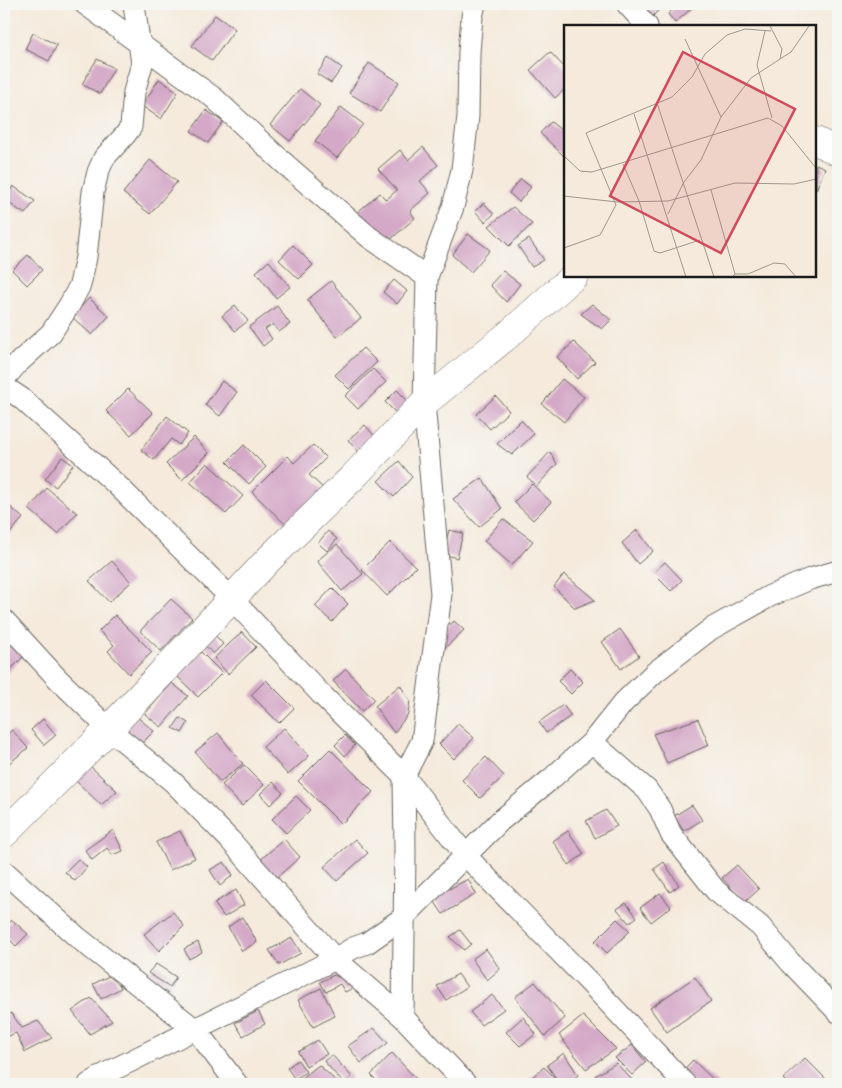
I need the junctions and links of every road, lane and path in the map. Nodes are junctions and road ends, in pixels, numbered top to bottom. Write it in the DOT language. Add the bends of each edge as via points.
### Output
graph roads {
  1 [pos="85,4"];
  2 [pos="134,4"];
  3 [pos="475,4"];
  4 [pos="627,4"];
  5 [pos="647,25"];
  6 [pos="140,43"];
  7 [pos="817,142"];
  8 [pos="838,152"];
  9 [pos="427,276"];
  10 [pos="572,278"];
  11 [pos="4,379"];
  12 [pos="4,387"];
  13 [pos="424,404"];
  14 [pos="838,571"];
  15 [pos="232,599"];
  16 [pos="4,620"];
  17 [pos="109,729"];
  18 [pos="592,742"];
  19 [pos="404,776"];
  20 [pos="4,834"];
  21 [pos="466,856"];
  22 [pos="4,871"];
  23 [pos="404,917"];
  24 [pos="335,959"];
  25 [pos="838,1012"];
  26 [pos="402,1017"];
  27 [pos="196,1030"];
  28 [pos="678,1082"];
  29 [pos="89,1084"];
  30 [pos="236,1084"];
  31 [pos="466,1084"];
  1 -- 6 [label="street"];
  2 -- 6 [label="street"];
  3 -- 9 [label="street" via="468,52 468,116 462,170 453,207"];
  4 -- 5 [label="street"];
  6 -- 9 [label="street" via="214,98 369,237"];
  6 -- 11 [label="street" via="142,64 134,92 131,127 104,158 98,172 80,285 51,333"];
  7 -- 8 [label="street"];
  9 -- 13 [label="street"];
  10 -- 13 [label="street"];
  12 -- 15 [label="street" via="21,398 118,486"];
  13 -- 15 [label="street"];
  13 -- 19 [label="street" via="441,594 422,741"];
  14 -- 18 [label="street" via="770,596 711,629 654,673 623,703"];
  15 -- 17 [label="street"];
  15 -- 19 [label="street"];
  16 -- 17 [label="street"];
  17 -- 20 [label="street"];
  17 -- 24 [label="street" via="173,782 224,834"];
  18 -- 21 [label="street" via="500,821"];
  18 -- 25 [label="street" via="647,790 671,834 716,891 760,926"];
  19 -- 21 [label="street"];
  19 -- 23 [label="street"];
  21 -- 23 [label="street"];
  21 -- 28 [label="street" via="591,984"];
  22 -- 27 [label="street" via="77,937"];
  23 -- 24 [label="street" via="367,943"];
  23 -- 26 [label="street"];
  24 -- 26 [label="street"];
  24 -- 27 [label="street"];
  26 -- 31 [label="street"];
  27 -- 29 [label="street"];
  27 -- 30 [label="street"];
}
